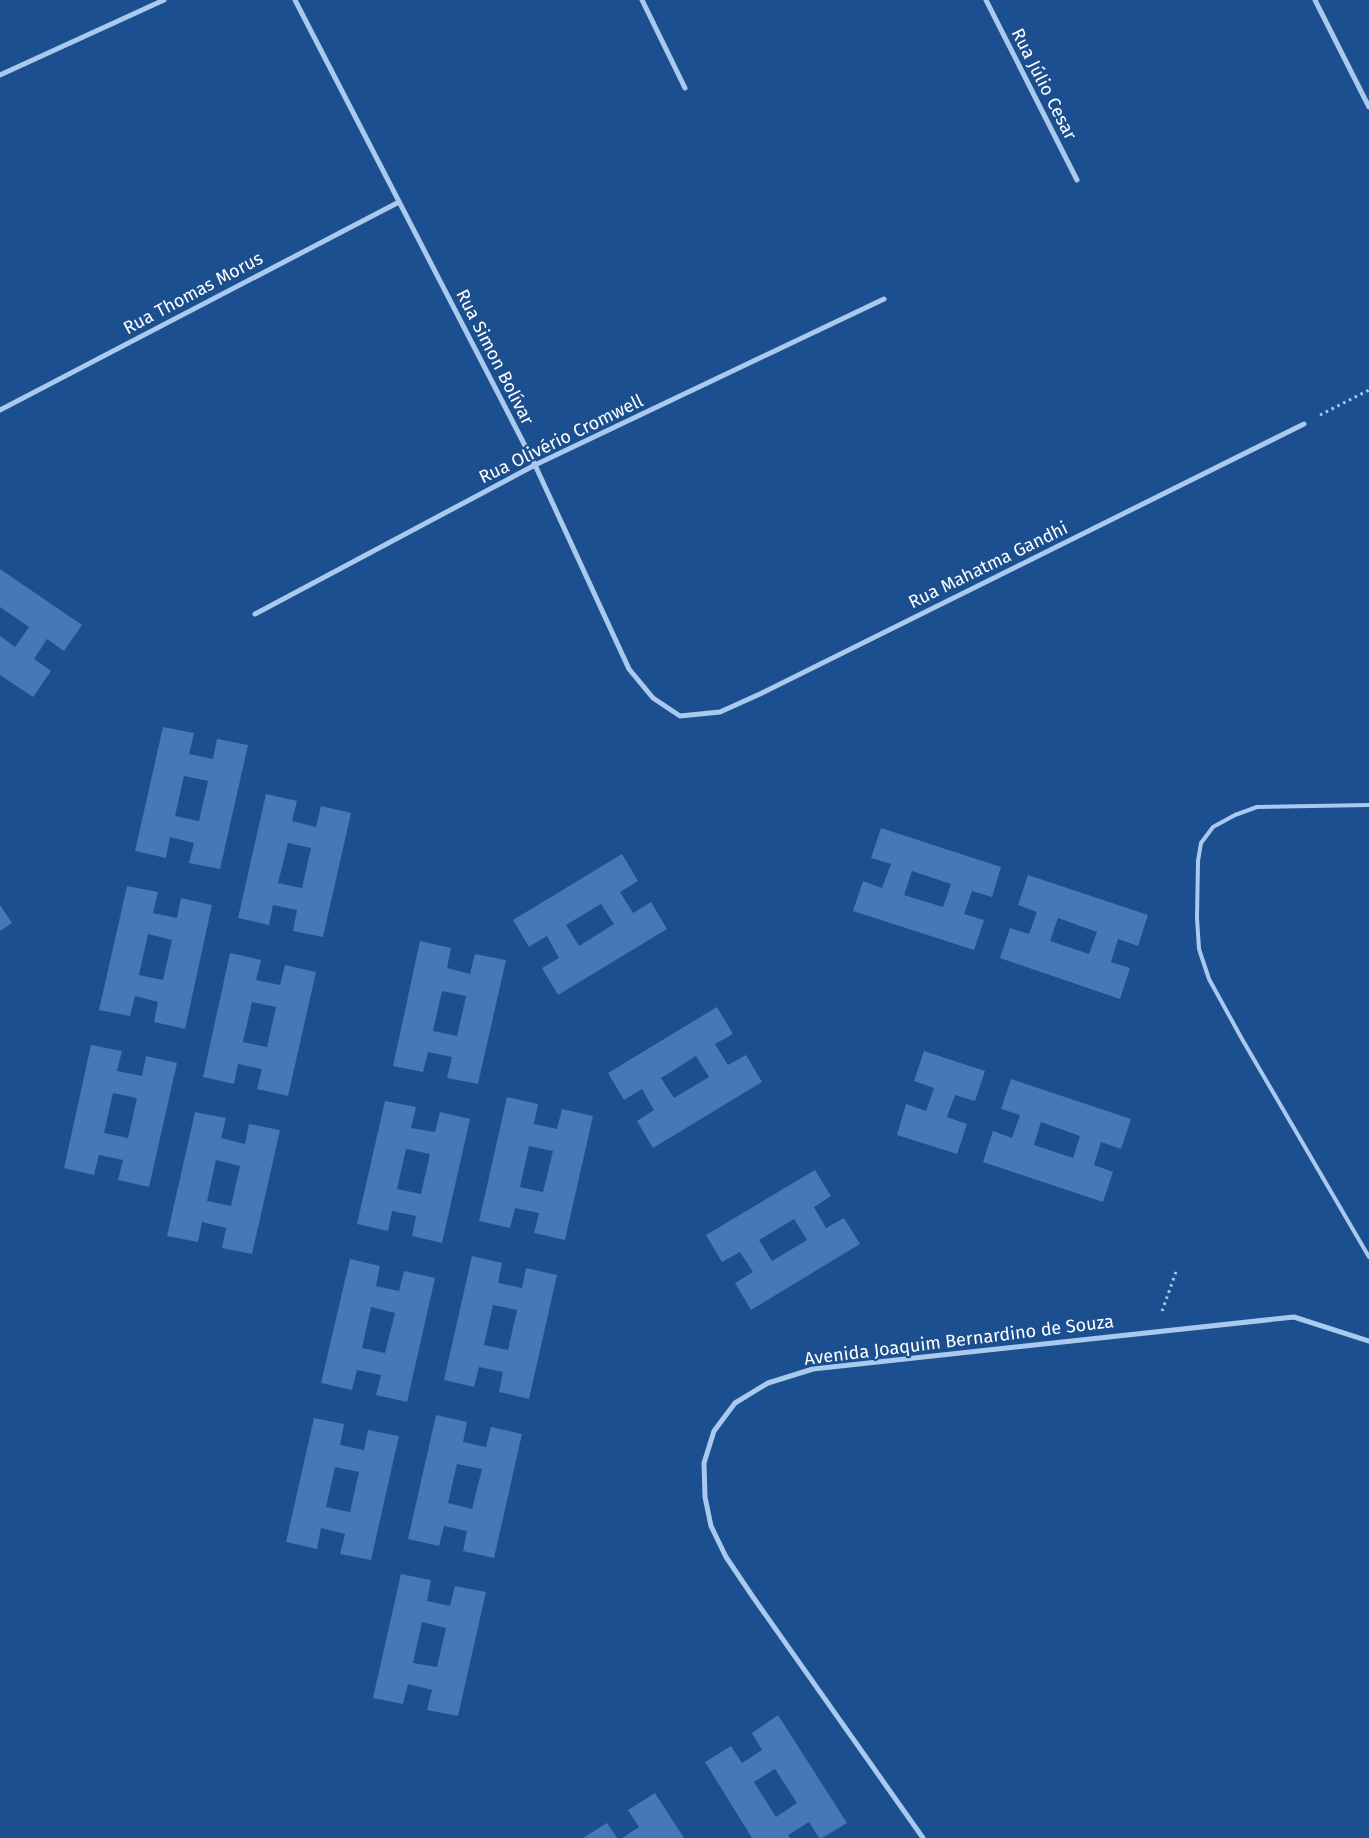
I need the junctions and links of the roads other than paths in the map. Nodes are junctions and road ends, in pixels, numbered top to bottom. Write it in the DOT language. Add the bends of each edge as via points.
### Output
graph roads {
  1 [pos="164,0"];
  2 [pos="295,0"];
  3 [pos="642,0"];
  4 [pos="986,0"];
  5 [pos="1315,0"];
  6 [pos="0,75"];
  7 [pos="685,88"];
  8 [pos="1369,107"];
  9 [pos="1077,180"];
  10 [pos="399,202"];
  11 [pos="884,299"];
  12 [pos="0,410"];
  13 [pos="1304,424"];
  14 [pos="535,465"];
  15 [pos="256,614"];
  16 [pos="680,716"];
  17 [pos="1369,804"];
  18 [pos="1369,1257"];
  19 [pos="1369,1341"];
  20 [pos="923,1838"];
  1 -- 6 [label="street"];
  2 -- 10 [label="street, Rua Simon Bolívar"];
  3 -- 7 [label="street"];
  4 -- 9 [label="street, Rua Júlio Cesar"];
  5 -- 8 [label="street"];
  10 -- 12 [label="street, Rua Thomas Morus"];
  10 -- 14 [label="street, Rua Simon Bolívar"];
  11 -- 14 [label="street, Rua Olivério Cromwell"];
  13 -- 16 [label="street, Rua Mahatma Gandhi" via="760,694 720,712"];
  14 -- 15 [label="street, Rua Olivério Cromwell"];
  14 -- 16 [label="street, Rua Simon Bolívar" via="629,669 653,698"];
  17 -- 18 [label="lane" via="1257,807 1214,827 1201,843 1199,852 1197,918 1199,950 1209,979"];
  19 -- 20 [label="street, Avenida Joaquim Bernardino de Souza" via="1294,1317 813,1369 768,1383 734,1404 714,1431 704,1463 705,1497 711,1526 726,1557 753,1597"];
}
